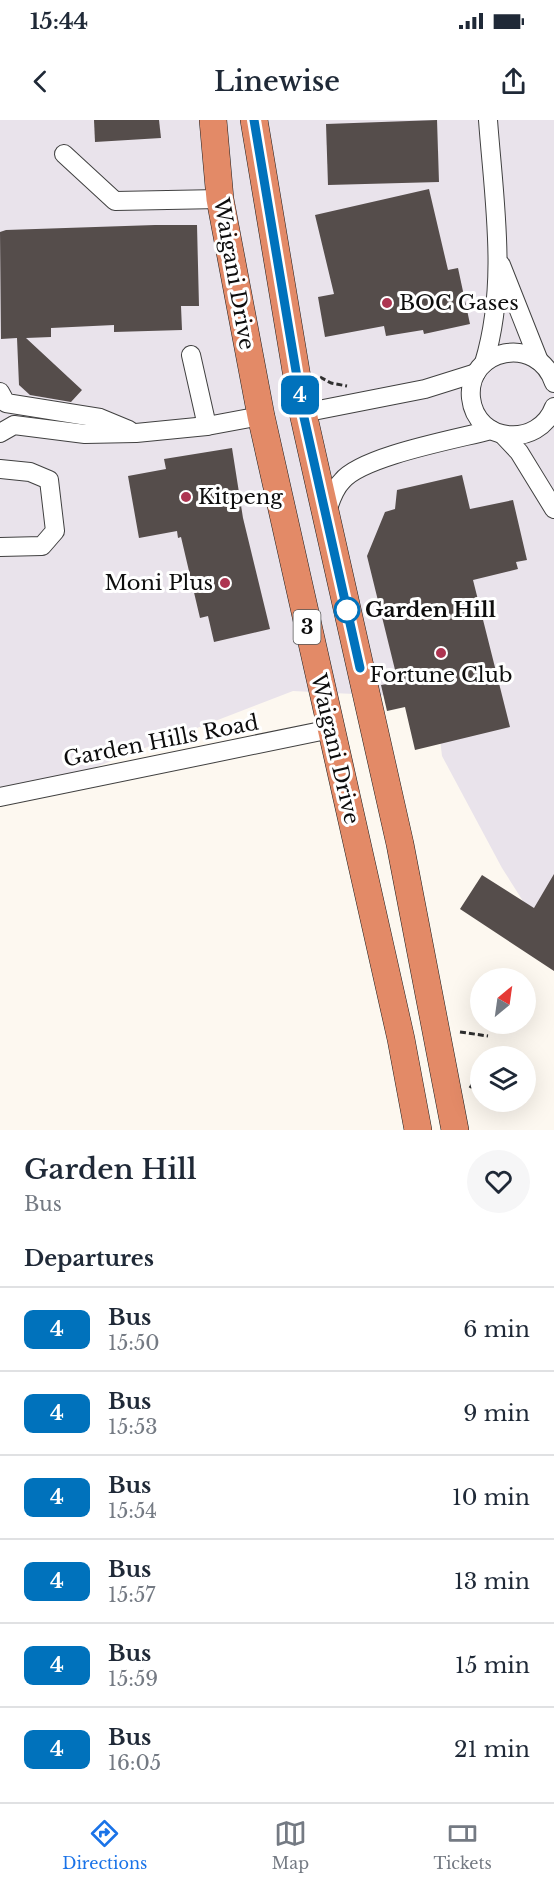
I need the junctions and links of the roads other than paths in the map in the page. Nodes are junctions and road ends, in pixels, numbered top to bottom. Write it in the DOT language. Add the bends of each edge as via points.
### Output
graph roads {
  1 [pos="213,120"];
  2 [pos="254,120"];
  3 [pos="488,120"];
  4 [pos="64,154"];
  5 [pos="220,200"];
  6 [pos="499,261"];
  7 [pos="191,355"];
  8 [pos="546,364"];
  9 [pos="480,368"];
  10 [pos="554,383"];
  11 [pos="0,392"];
  12 [pos="303,413"];
  13 [pos="261,416"];
  14 [pos="553,416"];
  15 [pos="207,426"];
  16 [pos="0,433"];
  17 [pos="136,433"];
  18 [pos="497,433"];
  19 [pos="0,469"];
  20 [pos="554,509"];
  21 [pos="326,515"];
  22 [pos="0,547"];
  23 [pos="301,600"];
  24 [pos="330,729"];
  25 [pos="0,797"];
  26 [pos="399,844"];
  27 [pos="401,1039"];
  28 [pos="445,1080"];
  29 [pos="418,1130"];
  30 [pos="431,1130"];
  31 [pos="455,1130"];
  1 -- 5 [label="highway, Waigani Drive / 3"];
  2 -- 12 [label="highway, Waigani Drive / 3"];
  3 -- 6 [label="street"];
  4 -- 5 [label="street" via="115,201"];
  5 -- 13 [label="highway, Waigani Drive / 3"];
  6 -- 8 [label="street"];
  6 -- 9 [label="street" via="492,337"];
  7 -- 15 [label="street"];
  8 -- 9 [label="street" via="521,352 511,352"];
  8 -- 10 [label="street"];
  9 -- 12 [label="street" via="425,389"];
  9 -- 18 [label="street" via="472,386 474,411 481,422"];
  11 -- 17 [label="street" via="6,403 100,418"];
  12 -- 21 [label="highway, Waigani Drive / 3"];
  12 -- 23 [label="highway" via="288,418 278,428 308,577"];
  13 -- 15 [label="street"];
  13 -- 23 [label="highway, Waigani Drive / 3"];
  14 -- 18 [label="street" via="532,433 518,437"];
  15 -- 17 [label="street"];
  16 -- 17 [label="street" via="14,425 85,434"];
  18 -- 20 [label="street" via="519,452"];
  18 -- 21 [label="street" via="407,451 360,467 342,480"];
  19 -- 22 [label="street" via="30,472 50,480 55,531 42,546"];
  21 -- 26 [label="highway, Waigani Drive / 3"];
  23 -- 24 [label="highway, Waigani Drive / 3"];
  24 -- 25 [label="street, Garden Hills Road"];
  24 -- 27 [label="highway, Waigani Drive / 3"];
  26 -- 27 [label="highway" via="392,880 422,1031 412,1040"];
  26 -- 28 [label="highway, Waigani Drive / 3"];
  27 -- 29 [label="highway, Waigani Drive / 3"];
  28 -- 30 [label="highway" via="430,1077 421,1082"];
  28 -- 31 [label="highway, Waigani Drive / 3"];
}
